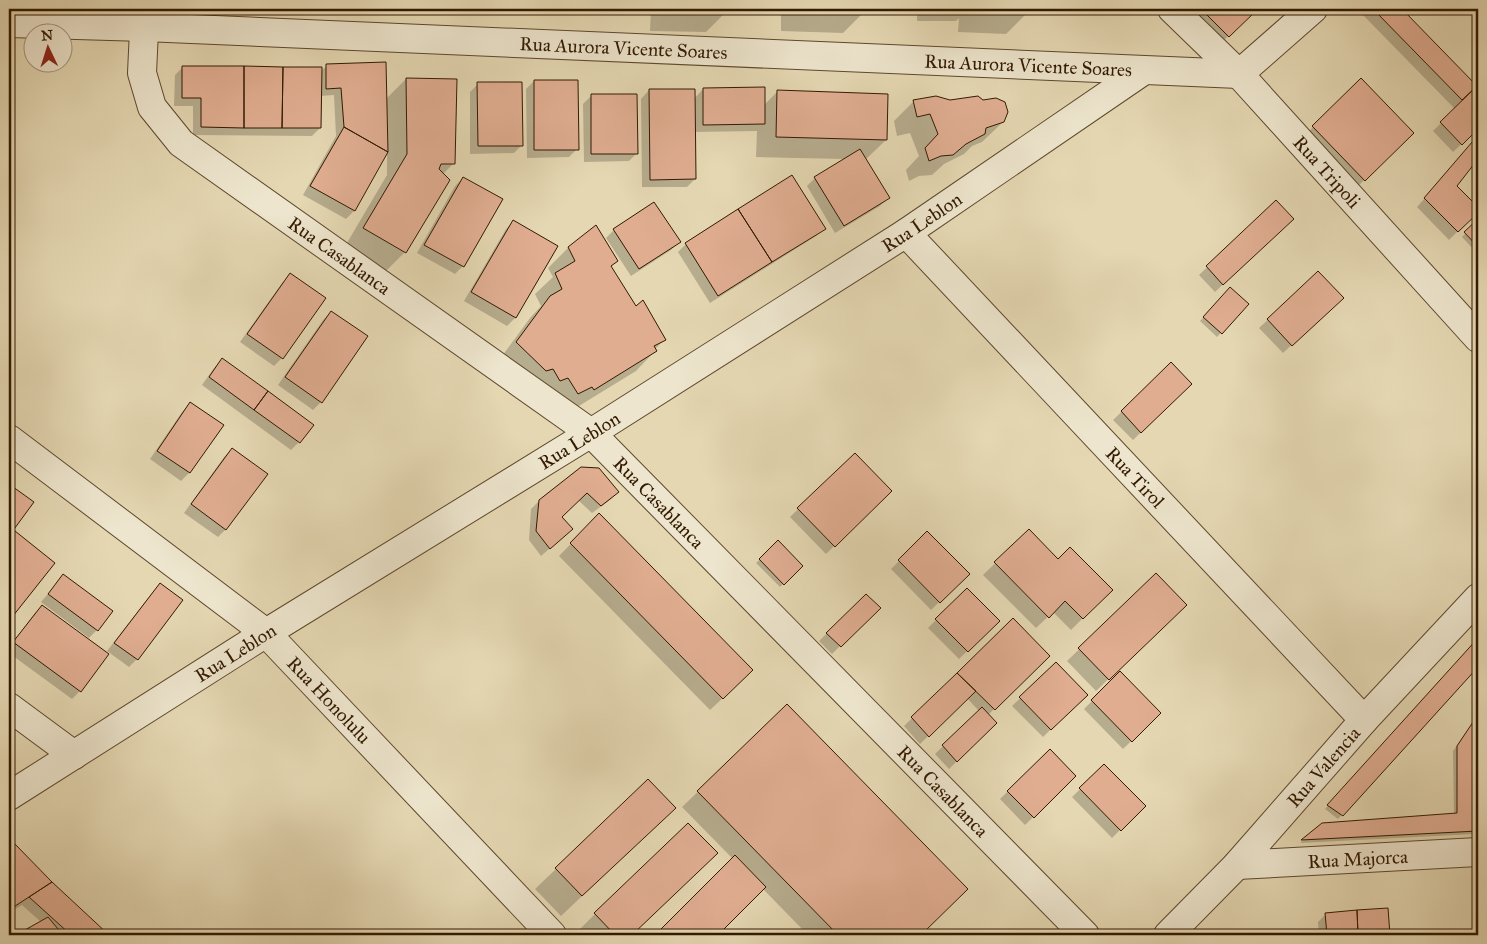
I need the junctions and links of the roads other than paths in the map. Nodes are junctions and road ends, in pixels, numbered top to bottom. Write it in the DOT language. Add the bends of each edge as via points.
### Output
graph roads {
  1 [pos="1172,9"];
  2 [pos="1313,9"];
  3 [pos="144,18"];
  4 [pos="9,23"];
  5 [pos="1143,71"];
  6 [pos="1239,74"];
  7 [pos="906,233"];
  8 [pos="1478,338"];
  9 [pos="591,433"];
  10 [pos="9,439"];
  11 [pos="1478,598"];
  12 [pos="266,633"];
  13 [pos="9,707"];
  14 [pos="1364,720"];
  15 [pos="74,755"];
  16 [pos="9,796"];
  17 [pos="1478,852"];
  18 [pos="1237,865"];
  19 [pos="552,935"];
  20 [pos="1085,935"];
  21 [pos="1168,935"];
  1 -- 6 [label="street, Rua Tripoli"];
  2 -- 6 [label="street"];
  3 -- 4 [label="street, Rua Aurora Vicente Soares"];
  3 -- 5 [label="street, Rua Aurora Vicente Soares"];
  3 -- 9 [label="street, Rua Casablanca" via="142,73 152,107 181,143"];
  5 -- 6 [label="street, Rua Aurora Vicente Soares"];
  5 -- 7 [label="street, Rua Leblon"];
  6 -- 8 [label="street, Rua Tripoli"];
  7 -- 9 [label="street, Rua Leblon"];
  7 -- 14 [label="street, Rua Tirol"];
  9 -- 12 [label="street, Rua Leblon"];
  9 -- 20 [label="street, Rua Casablanca"];
  10 -- 12 [label="street, Rua Honolulu"];
  11 -- 14 [label="street, Rua Valencia"];
  12 -- 15 [label="street, Rua Leblon"];
  12 -- 19 [label="street, Rua Honolulu"];
  13 -- 15 [label="street"];
  14 -- 18 [label="street, Rua Valencia"];
  15 -- 16 [label="street, Rua Leblon"];
  17 -- 18 [label="street, Rua Majorca"];
  18 -- 21 [label="street, Rua Valencia"];
}
